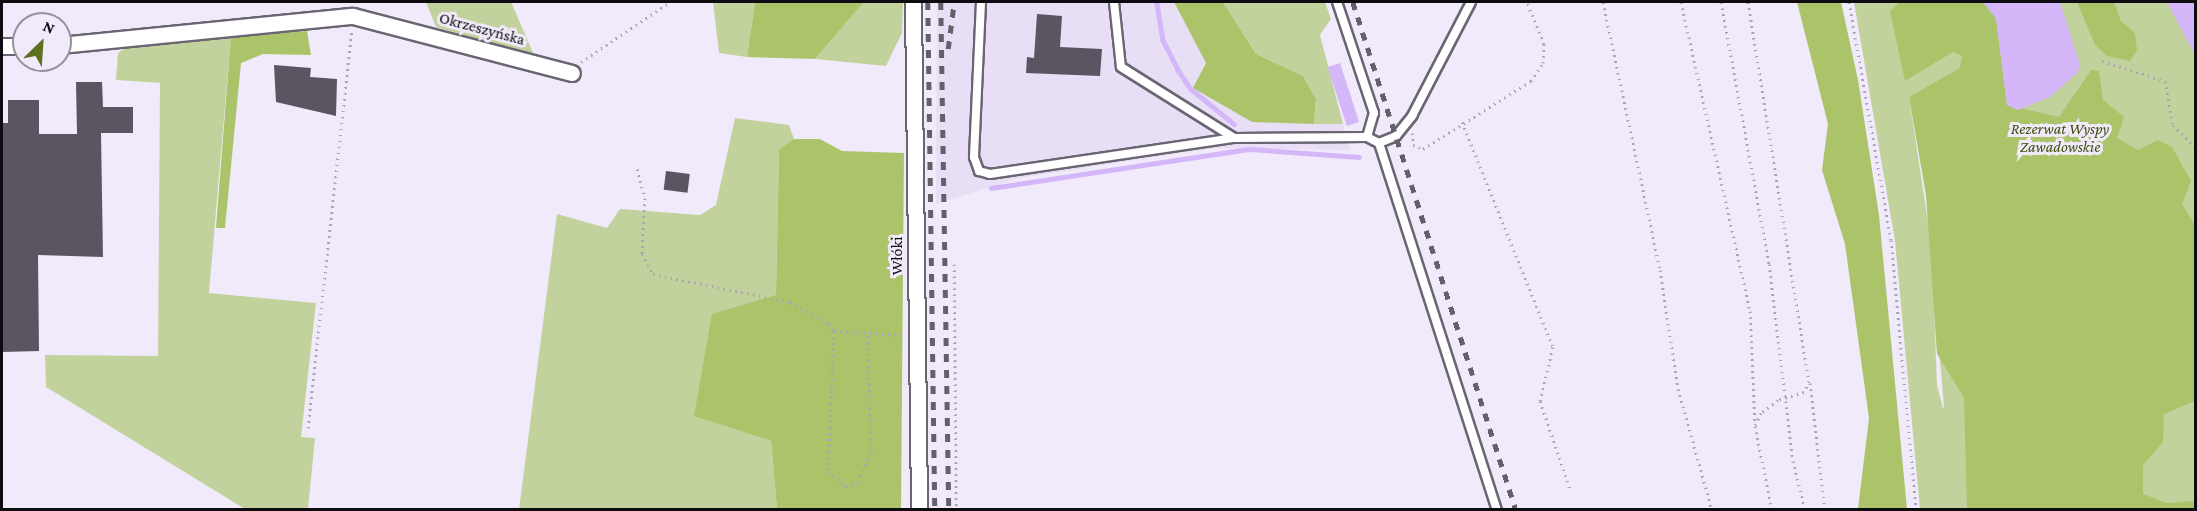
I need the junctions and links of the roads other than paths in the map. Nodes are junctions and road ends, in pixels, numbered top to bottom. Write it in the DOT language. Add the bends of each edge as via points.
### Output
graph roads {
  1 [pos="913,2"];
  2 [pos="981,2"];
  3 [pos="1114,2"];
  4 [pos="1336,2"];
  5 [pos="1471,2"];
  6 [pos="72,44"];
  7 [pos="572,73"];
  8 [pos="1367,137"];
  9 [pos="1234,138"];
  10 [pos="1379,143"];
  11 [pos="919,510"];
  12 [pos="1497,510"];
  1 -- 11 [label="street, Włóki"];
  2 -- 9 [label="lane" via="974,157 979,171 990,174"];
  3 -- 9 [label="lane" via="1121,67"];
  4 -- 8 [label="lane" via="1374,113"];
  5 -- 10 [label="lane" via="1412,116 1396,136"];
  6 -- 7 [label="street, Okrzeszyńska" via="353,16"];
  8 -- 9 [label="lane"];
  8 -- 10 [label="lane"];
  10 -- 12 [label="lane"];
}
